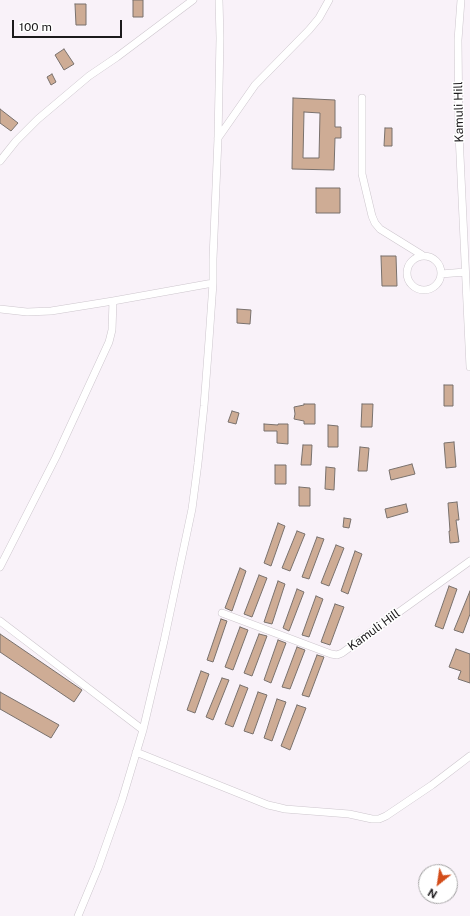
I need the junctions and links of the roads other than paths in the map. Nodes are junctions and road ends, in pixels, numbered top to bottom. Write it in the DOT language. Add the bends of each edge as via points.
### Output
graph roads {
  1 [pos="193,0"];
  2 [pos="219,0"];
  3 [pos="329,0"];
  4 [pos="461,0"];
  5 [pos="362,98"];
  6 [pos="218,138"];
  7 [pos="0,161"];
  8 [pos="467,251"];
  9 [pos="422,255"];
  10 [pos="465,272"];
  11 [pos="442,274"];
  12 [pos="213,283"];
  13 [pos="113,301"];
  14 [pos="0,309"];
  15 [pos="470,367"];
  16 [pos="470,561"];
  17 [pos="0,567"];
  18 [pos="222,613"];
  19 [pos="0,621"];
  20 [pos="143,730"];
  21 [pos="136,752"];
  22 [pos="470,756"];
  23 [pos="78,916"];
  1 -- 7 [label="street" via="89,76 38,119"];
  2 -- 6 [label="street"];
  3 -- 6 [label="street" via="309,30 255,85"];
  4 -- 8 [label="street, Kamuli Hill" via="458,40 459,134"];
  5 -- 9 [label="street" via="362,174 375,224 386,234"];
  6 -- 12 [label="street"];
  8 -- 10 [label="street, Kamuli Hill"];
  9 -- 11 [label="street" via="431,256 438,262"];
  9 -- 11 [label="street" via="414,258 406,273 408,281 414,287 421,290 430,289 437,285"];
  10 -- 11 [label="street"];
  10 -- 15 [label="street, Kamuli Hill"];
  12 -- 13 [label="street"];
  12 -- 20 [label="street" via="204,406 192,509"];
  13 -- 14 [label="street" via="27,312"];
  13 -- 17 [label="street" via="112,330 108,342 56,457"];
  16 -- 18 [label="street, Kamuli Hill" via="337,655"];
  19 -- 20 [label="street"];
  20 -- 21 [label="street"];
  21 -- 22 [label="street" via="277,808 349,814 372,819 386,816"];
  21 -- 23 [label="street" via="122,800"];
}
